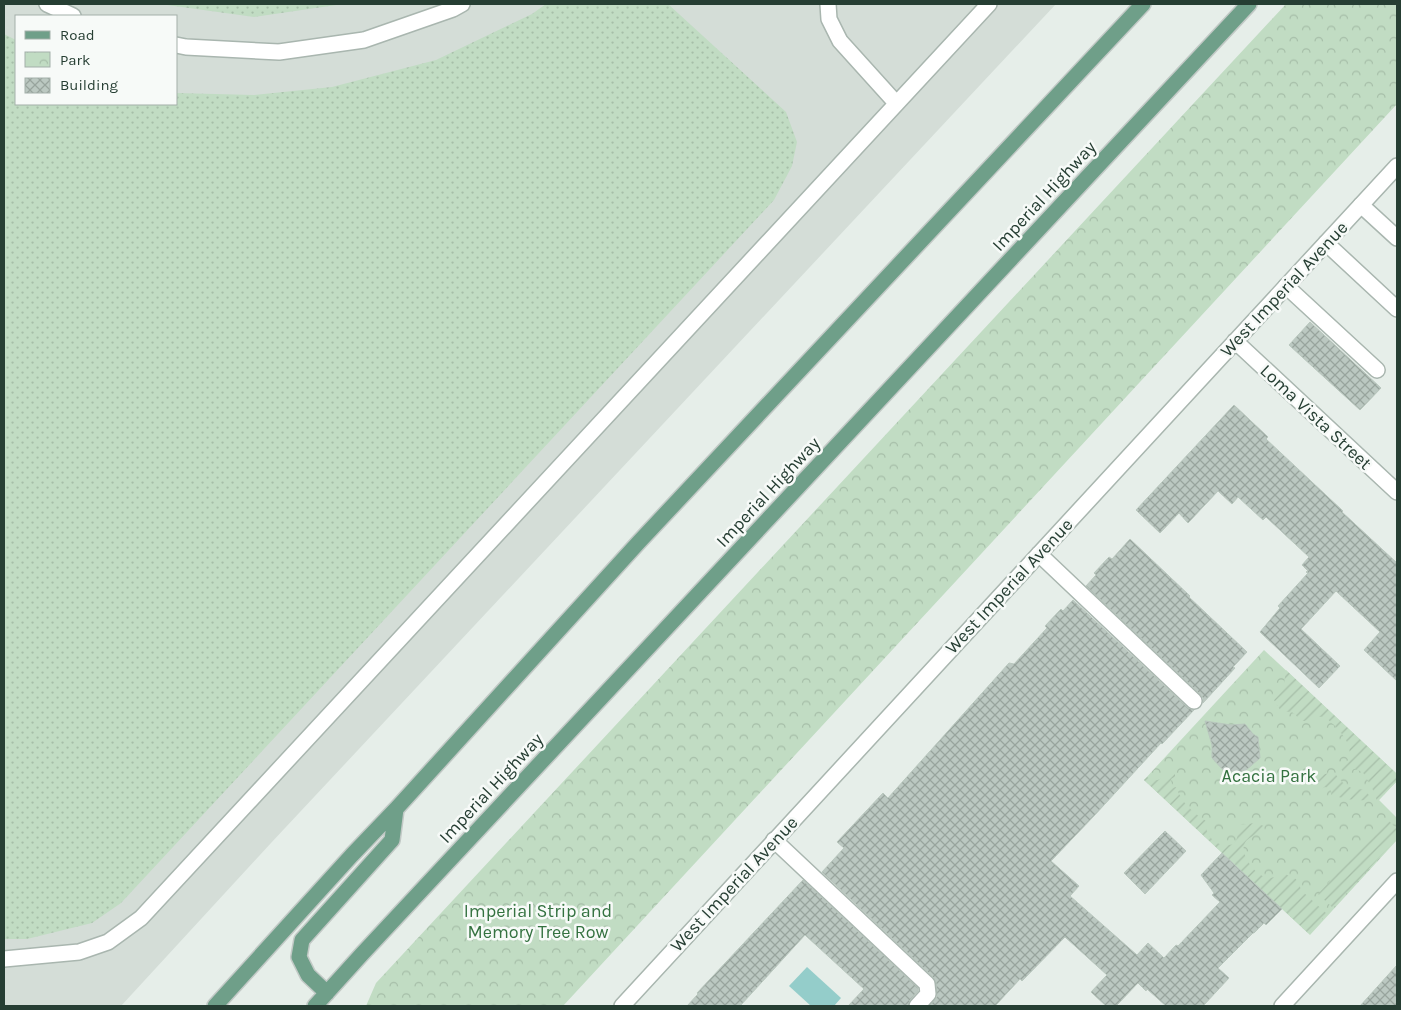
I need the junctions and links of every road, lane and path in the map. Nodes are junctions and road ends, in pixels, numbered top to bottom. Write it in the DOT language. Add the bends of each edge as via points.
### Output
graph roads {
  1 [pos="47,4"];
  2 [pos="462,4"];
  3 [pos="828,4"];
  4 [pos="989,4"];
  5 [pos="1143,4"];
  6 [pos="1248,4"];
  7 [pos="71,15"];
  8 [pos="178,45"];
  9 [pos="896,103"];
  10 [pos="1397,166"];
  11 [pos="1361,205"];
  12 [pos="1397,238"];
  13 [pos="1326,243"];
  14 [pos="1286,286"];
  15 [pos="1397,309"];
  16 [pos="1235,341"];
  17 [pos="1377,370"];
  18 [pos="1397,492"];
  19 [pos="1039,554"];
  20 [pos="1194,701"];
  21 [pos="396,809"];
  22 [pos="774,840"];
  23 [pos="1397,881"];
  24 [pos="4,959"];
  25 [pos="327,993"];
  26 [pos="215,1006"];
  27 [pos="315,1006"];
  28 [pos="622,1006"];
  29 [pos="917,1006"];
  30 [pos="1282,1006"];
  1 -- 7 [label="street"];
  2 -- 8 [label="street" via="364,40 278,52"];
  3 -- 9 [label="street" via="829,19 840,41"];
  4 -- 9 [label="street"];
  5 -- 21 [label="main road" via="638,543"];
  6 -- 25 [label="main road, Imperial Highway"];
  9 -- 24 [label="street" via="141,918 108,942 79,952"];
  10 -- 11 [label="street, West Imperial Avenue"];
  11 -- 12 [label="street"];
  11 -- 13 [label="street, West Imperial Avenue"];
  13 -- 14 [label="street, West Imperial Avenue"];
  13 -- 15 [label="street"];
  14 -- 16 [label="street, West Imperial Avenue"];
  14 -- 17 [label="street"];
  16 -- 18 [label="street, Loma Vista Street"];
  16 -- 19 [label="street, West Imperial Avenue"];
  19 -- 20 [label="street"];
  19 -- 22 [label="street, West Imperial Avenue"];
  21 -- 25 [label="main road" via="392,840 302,940 299,957 308,975"];
  21 -- 26 [label="main road"];
  22 -- 28 [label="street, West Imperial Avenue"];
  22 -- 29 [label="street" via="927,984 928,994"];
  23 -- 30 [label="street"];
  25 -- 27 [label="main road, Imperial Highway"];
}
